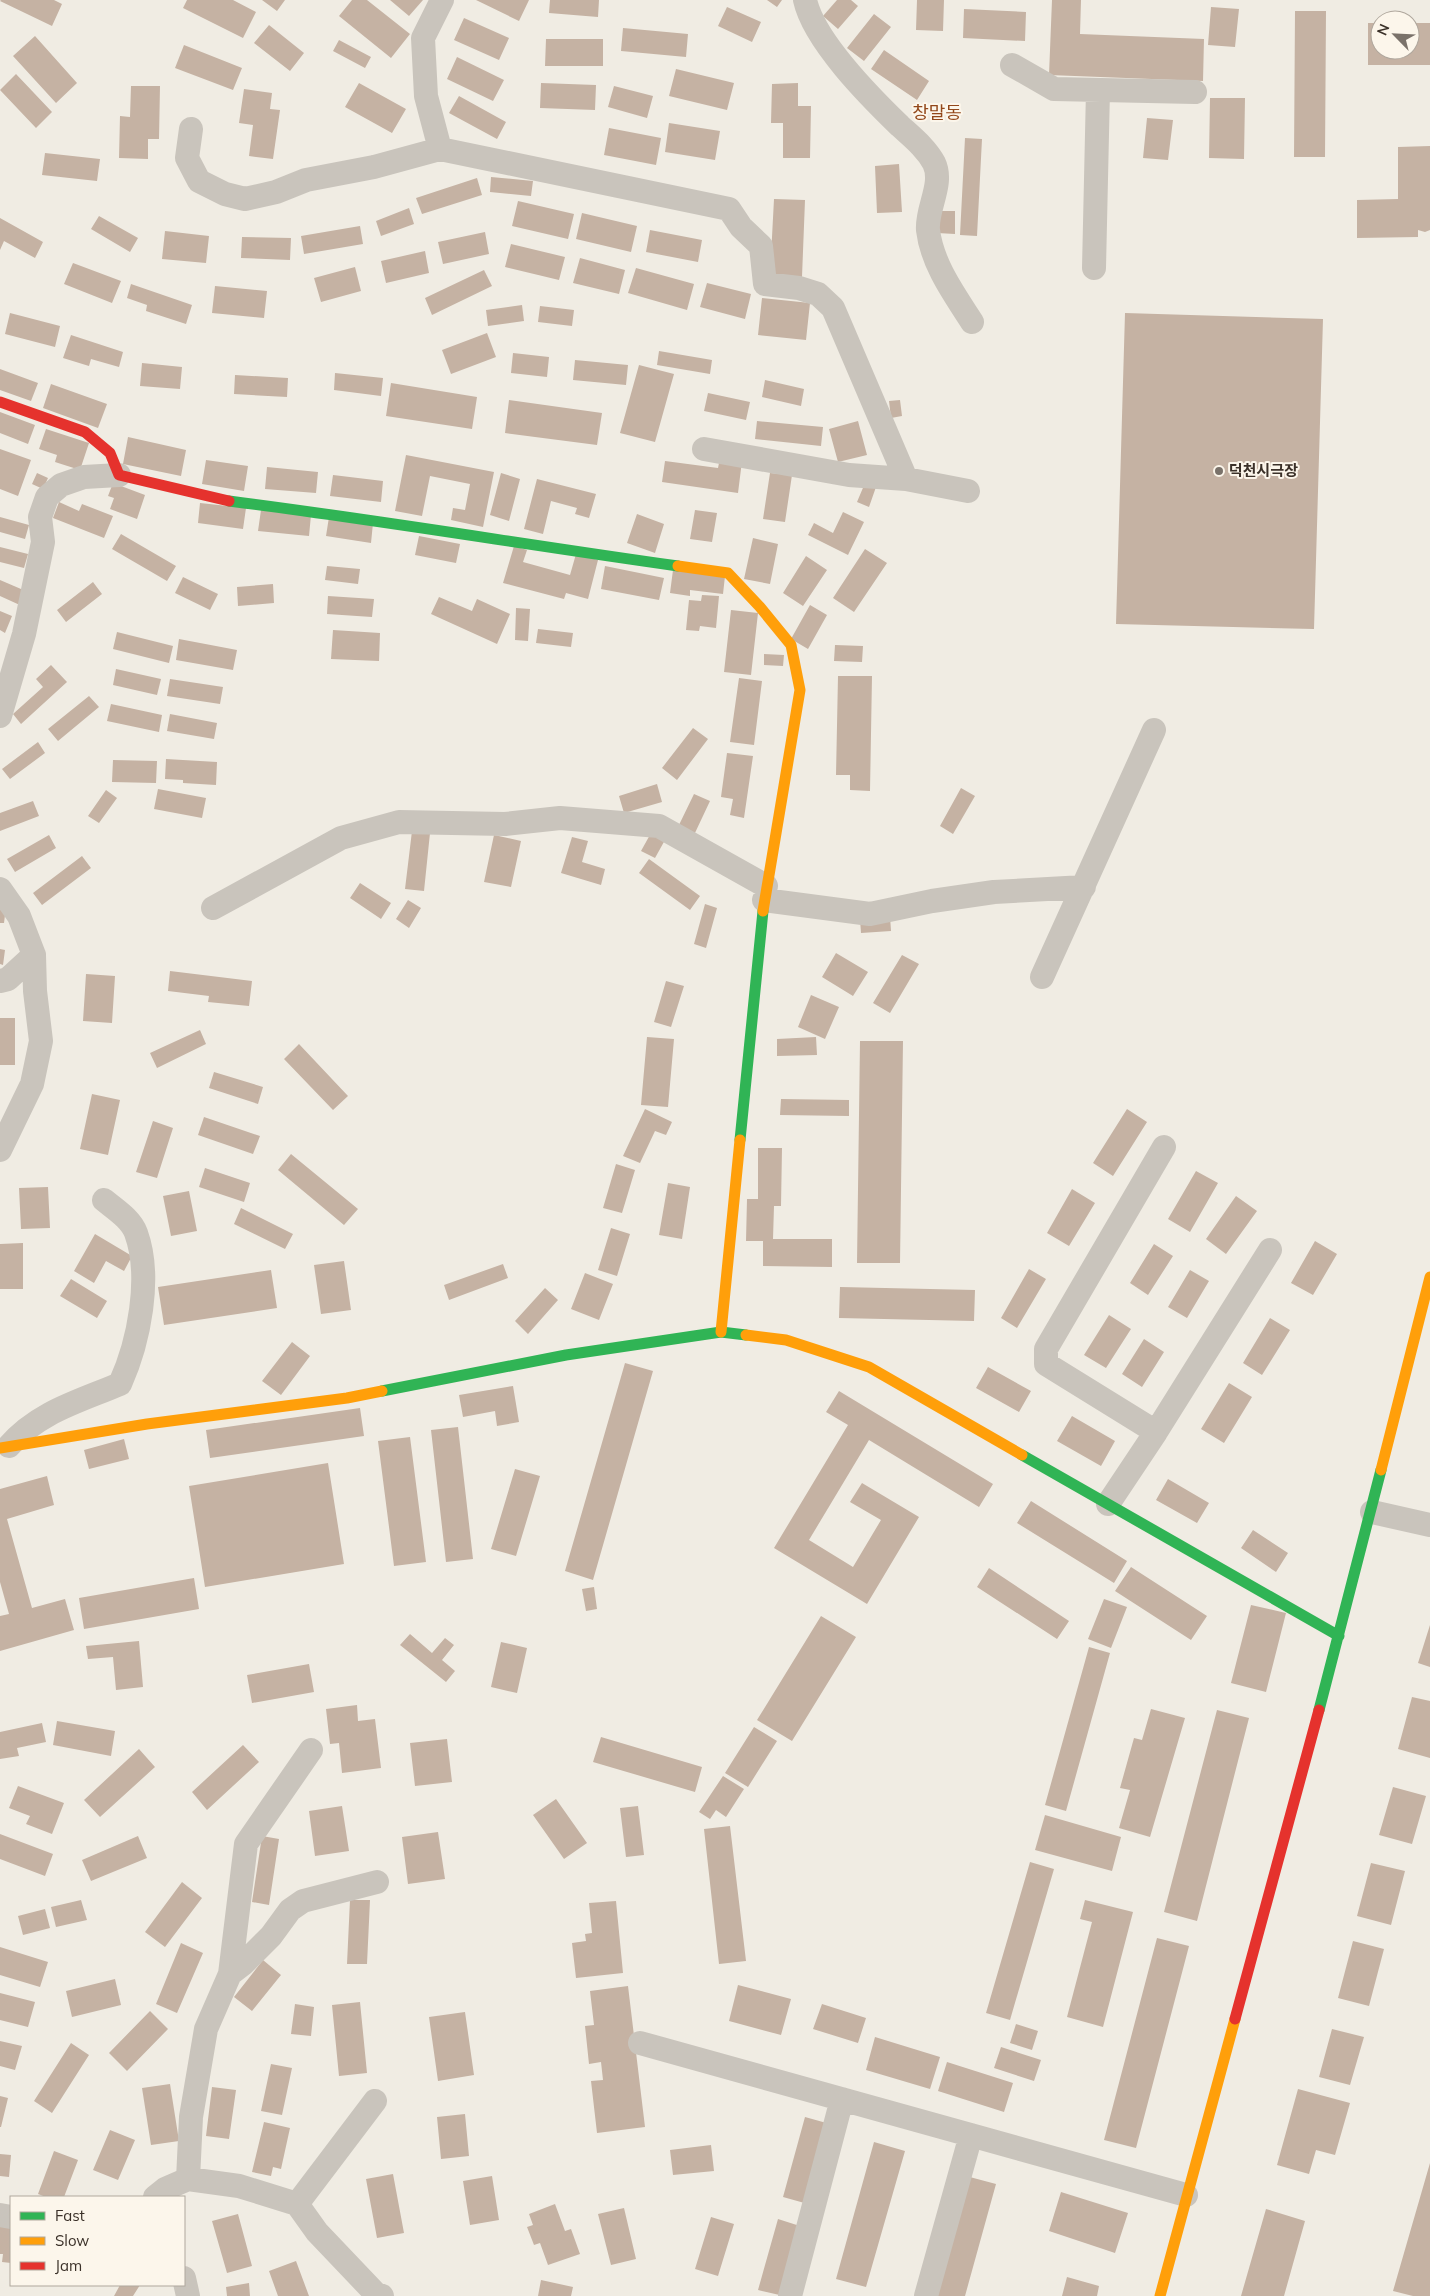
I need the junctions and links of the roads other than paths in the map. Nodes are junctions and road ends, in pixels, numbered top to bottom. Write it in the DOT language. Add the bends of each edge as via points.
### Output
graph roads {
  1 [pos="442,0"];
  2 [pos="805,0"];
  3 [pos="1012,64"];
  4 [pos="1098,90"];
  5 [pos="1195,92"];
  6 [pos="191,129"];
  7 [pos="440,149"];
  8 [pos="1094,268"];
  9 [pos="972,322"];
  10 [pos="0,402"];
  11 [pos="704,449"];
  12 [pos="119,475"];
  13 [pos="906,479"];
  14 [pos="968,491"];
  15 [pos="0,716"];
  16 [pos="1154,730"];
  17 [pos="1084,887"];
  18 [pos="0,889"];
  19 [pos="765,893"];
  20 [pos="213,908"];
  21 [pos="34,955"];
  22 [pos="1042,977"];
  23 [pos="0,981"];
  24 [pos="1164,1147"];
  25 [pos="0,1150"];
  26 [pos="104,1200"];
  27 [pos="1270,1250"];
  28 [pos="1430,1277"];
  29 [pos="721,1332"];
  30 [pos="1156,1432"];
  31 [pos="4,1447"];
  32 [pos="1108,1504"];
  33 [pos="1372,1512"];
  34 [pos="1430,1525"];
  35 [pos="1339,1636"];
  36 [pos="310,1750"];
  37 [pos="377,1882"];
  38 [pos="230,1974"];
  39 [pos="640,2043"];
  40 [pos="842,2099"];
  41 [pos="376,2101"];
  42 [pos="971,2135"];
  43 [pos="188,2179"];
  44 [pos="162,2195"];
  45 [pos="1186,2195"];
  46 [pos="297,2204"];
  47 [pos="185,2282"];
  48 [pos="188,2296"];
  49 [pos="382,2296"];
  50 [pos="790,2296"];
  51 [pos="926,2296"];
  52 [pos="1160,2296"];
  1 -- 7 [label="street" via="423,38 426,96"];
  2 -- 9 [label="street" via="808,13 822,38 868,94 919,143 934,164 936,184 928,228 933,251 946,282"];
  3 -- 4 [label="street" via="1054,89"];
  4 -- 5 [label="street"];
  4 -- 8 [label="street"];
  6 -- 7 [label="street" via="187,158 199,181 225,194 245,198 276,192 306,180 374,167"];
  7 -- 13 [label="street" via="729,209 741,227 761,246 766,284 818,294 832,308"];
  10 -- 12 [label="street" via="85,432 110,453"];
  11 -- 13 [label="street" via="849,475"];
  12 -- 15 [label="street" via="84,477 62,485 47,497 40,517 43,542 24,634"];
  12 -- 19 [label="street" via="216,499 377,520 728,574 792,645 800,690"];
  13 -- 14 [label="street"];
  16 -- 17 [label="street"];
  17 -- 19 [label="street" via="994,892 870,914"];
  17 -- 22 [label="street"];
  18 -- 21 [label="street" via="19,916"];
  19 -- 20 [label="street" via="659,826 560,818 505,824 399,822 341,838"];
  19 -- 29 [label="street"];
  21 -- 23 [label="street" via="8,979"];
  21 -- 25 [label="street" via="41,1041 32,1084"];
  24 -- 30 [label="street" via="1046,1349 1046,1364"];
  26 -- 31 [label="street" via="124,1216 136,1232 142,1266 140,1327 129,1365 120,1384 50,1412"];
  27 -- 30 [label="street"];
  28 -- 33 [label="street"];
  29 -- 31 [label="street" via="566,1355 347,1398 147,1424"];
  29 -- 32 [label="street" via="786,1340 869,1367"];
  30 -- 32 [label="street"];
  32 -- 35 [label="street"];
  33 -- 34 [label="street"];
  33 -- 35 [label="street"];
  35 -- 45 [label="street"];
  36 -- 38 [label="street" via="246,1844"];
  37 -- 38 [label="street" via="302,1901 290,1910 271,1936"];
  38 -- 43 [label="street" via="206,2028 191,2117"];
  39 -- 40 [label="street"];
  40 -- 42 [label="street"];
  40 -- 50 [label="street"];
  41 -- 46 [label="street"];
  42 -- 45 [label="street"];
  42 -- 51 [label="street"];
  43 -- 44 [label="street"];
  43 -- 46 [label="street" via="239,2186"];
  45 -- 52 [label="street"];
  46 -- 49 [label="street" via="349,2268"];
  47 -- 48 [label="street"];
}
